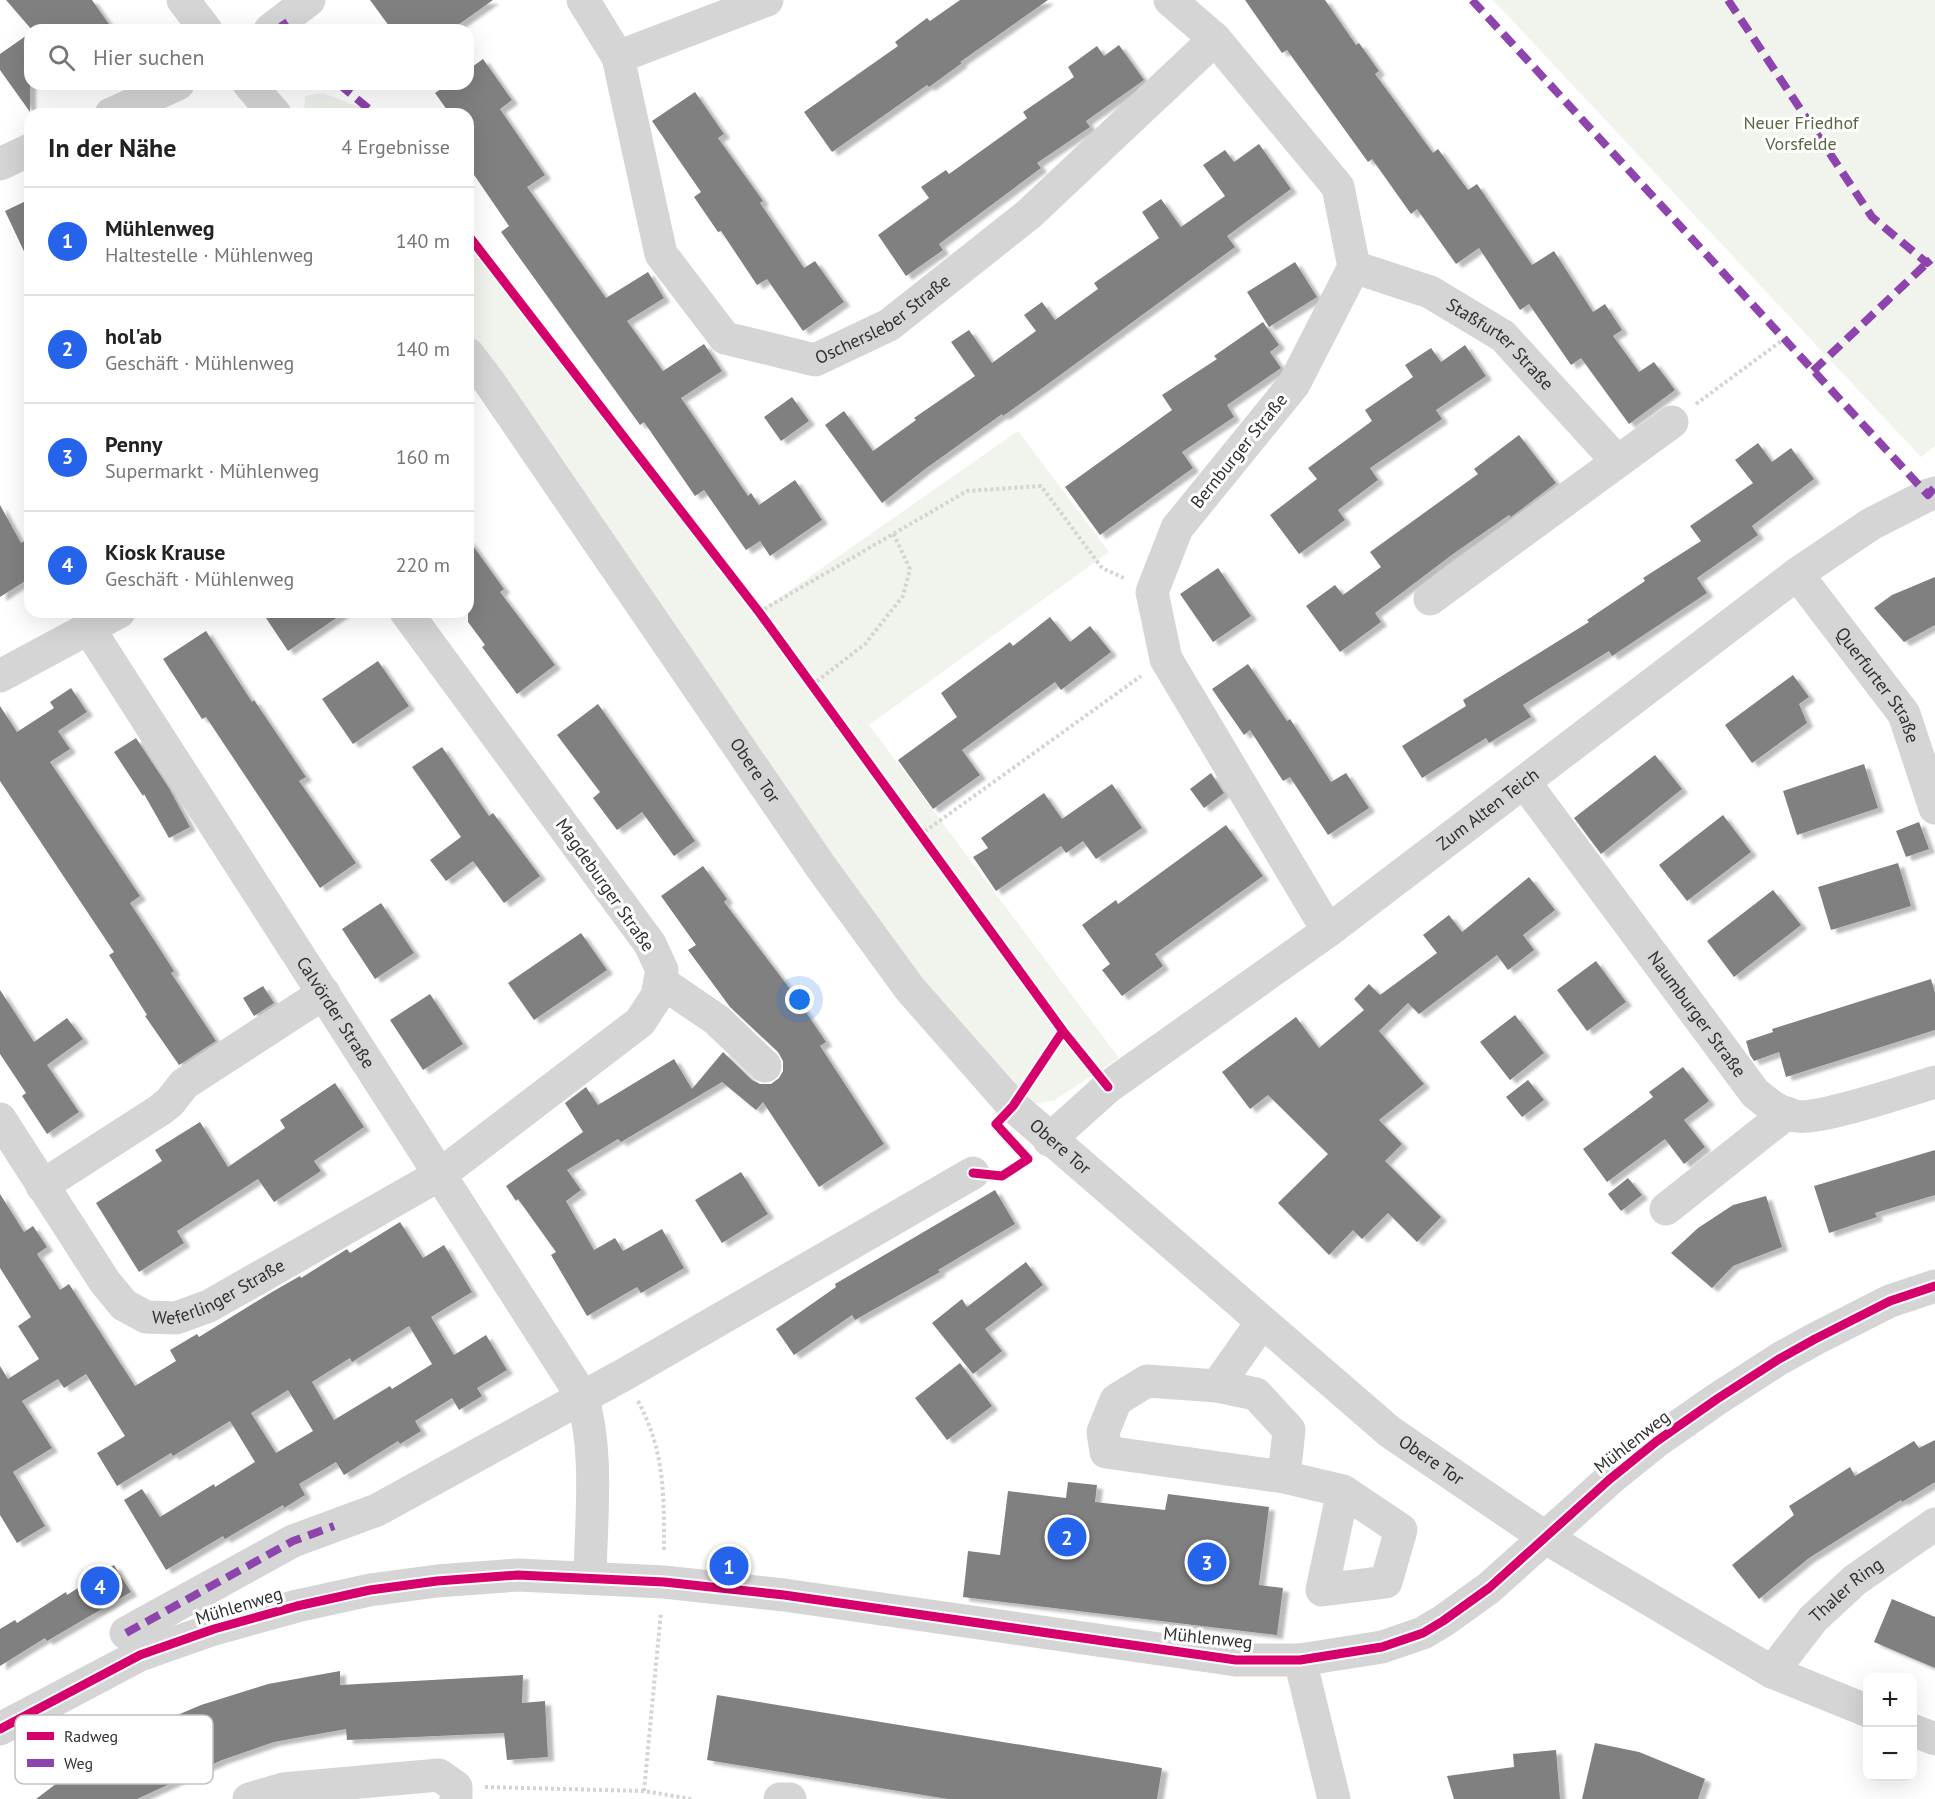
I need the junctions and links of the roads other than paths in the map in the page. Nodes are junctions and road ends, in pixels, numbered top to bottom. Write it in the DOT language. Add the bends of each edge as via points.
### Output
graph roads {
  1 [pos="183,0"];
  2 [pos="309,0"];
  3 [pos="583,0"];
  4 [pos="768,0"];
  5 [pos="1170,0"];
  6 [pos="201,24"];
  7 [pos="278,24"];
  8 [pos="1215,39"];
  9 [pos="618,57"];
  10 [pos="171,90"];
  11 [pos="254,90"];
  12 [pos="153,106"];
  13 [pos="270,108"];
  14 [pos="1354,267"];
  15 [pos="474,362"];
  16 [pos="1672,422"];
  17 [pos="1617,461"];
  18 [pos="1935,493"];
  19 [pos="1797,574"];
  20 [pos="1430,599"];
  21 [pos="108,618"];
  22 [pos="410,618"];
  23 [pos="89,629"];
  24 [pos="0,676"];
  25 [pos="1525,783"];
  26 [pos="1935,808"];
  27 [pos="1328,931"];
  28 [pos="660,981"];
  29 [pos="324,993"];
  30 [pos="765,1066"];
  31 [pos="1935,1082"];
  32 [pos="1788,1113"];
  33 [pos="0,1119"];
  34 [pos="1050,1140"];
  35 [pos="973,1173"];
  36 [pos="441,1174"];
  37 [pos="42,1186"];
  38 [pos="1666,1209"];
  39 [pos="1935,1286"];
  40 [pos="1262,1322"];
  41 [pos="1217,1386"];
  42 [pos="582,1395"];
  43 [pos="1284,1477"];
  44 [pos="1343,1491"];
  45 [pos="1935,1524"];
  46 [pos="1546,1538"];
  47 [pos="590,1578"];
  48 [pos="126,1633"];
  49 [pos="1300,1660"];
  50 [pos="1772,1672"];
  51 [pos="1863,1709"];
  52 [pos="26,1715"];
  53 [pos="15,1721"];
  54 [pos="0,1729"];
  55 [pos="1917,1732"];
  56 [pos="1935,1739"];
  57 [pos="456,1793"];
  58 [pos="249,1799"];
  59 [pos="780,1799"];
  60 [pos="790,1799"];
  61 [pos="1334,1799"];
  1 -- 6 [label="street"];
  2 -- 7 [label="street"];
  3 -- 9 [label="street, Oschersleber Straße"];
  4 -- 9 [label="street"];
  5 -- 8 [label="street"];
  8 -- 9 [label="street, Oschersleber Straße" via="1020,221 889,325 815,360 725,338 661,254"];
  8 -- 14 [label="street" via="1338,187"];
  10 -- 12 [label="street"];
  11 -- 13 [label="street"];
  14 -- 17 [label="street, Staßfurter Straße" via="1430,292 1503,336"];
  14 -- 27 [label="street, Bernburger Straße" via="1294,384 1177,528 1152,592 1166,659"];
  15 -- 34 [label="street, Obere Tor" via="821,867 910,989 1013,1106"];
  16 -- 17 [label="street"];
  17 -- 20 [label="street"];
  18 -- 19 [label="street, Zum Alten Teich" via="1871,524"];
  19 -- 25 [label="street, Zum Alten Teich"];
  19 -- 26 [label="street, Querfurter Straße" via="1904,714"];
  21 -- 23 [label="street"];
  22 -- 28 [label="street, Magdeburger Straße" via="650,944 662,970"];
  23 -- 24 [label="street"];
  23 -- 29 [label="street, Calvörder Straße"];
  25 -- 27 [label="street, Zum Alten Teich"];
  25 -- 32 [label="street, Naumburger Straße" via="1755,1093 1775,1109"];
  27 -- 34 [label="street, Zum Alten Teich" via="1108,1087"];
  28 -- 30 [label="street" via="717,1020"];
  28 -- 36 [label="street" via="657,996 640,1022"];
  29 -- 36 [label="street, Calvörder Straße"];
  29 -- 37 [label="street" via="184,1084 160,1110"];
  31 -- 32 [label="street, Naumburger Straße" via="1827,1113 1796,1117"];
  32 -- 38 [label="street"];
  33 -- 37 [label="street, Weferlinger Straße"];
  34 -- 40 [label="street, Obere Tor"];
  35 -- 42 [label="street, Mühlenweg"];
  36 -- 37 [label="street, Weferlinger Straße" via="209,1306 176,1318 146,1317 124,1305"];
  36 -- 42 [label="street, Calvörder Straße"];
  39 -- 46 [label="street, Mühlenweg" via="1890,1301 1779,1359 1657,1441"];
  40 -- 41 [label="street"];
  40 -- 46 [label="street, Obere Tor" via="1390,1432"];
  41 -- 43 [label="street" via="1256,1394 1289,1430"];
  41 -- 43 [label="street" via="1147,1382 1124,1395 1116,1400 1103,1432 1106,1452"];
  42 -- 47 [label="street" via="592,1445"];
  42 -- 48 [label="street, Mühlenweg" via="377,1510 293,1540"];
  43 -- 44 [label="street"];
  45 -- 50 [label="street, Thaler Ring" via="1855,1580 1813,1620"];
  46 -- 49 [label="street, Mühlenweg" via="1489,1588 1423,1633 1382,1647"];
  46 -- 50 [label="street, Obere Tor"];
  47 -- 49 [label="street, Mühlenweg" via="784,1595 1236,1660"];
  47 -- 52 [label="street, Mühlenweg" via="518,1575 436,1581 297,1606 140,1655"];
  49 -- 61 [label="street"];
  50 -- 51 [label="street, Obere Tor"];
  53 -- 54 [label="street, Mühlenweg"];
  55 -- 56 [label="street"];
  57 -- 58 [label="street" via="439,1775 283,1789"];
  59 -- 60 [label="street"];
}
